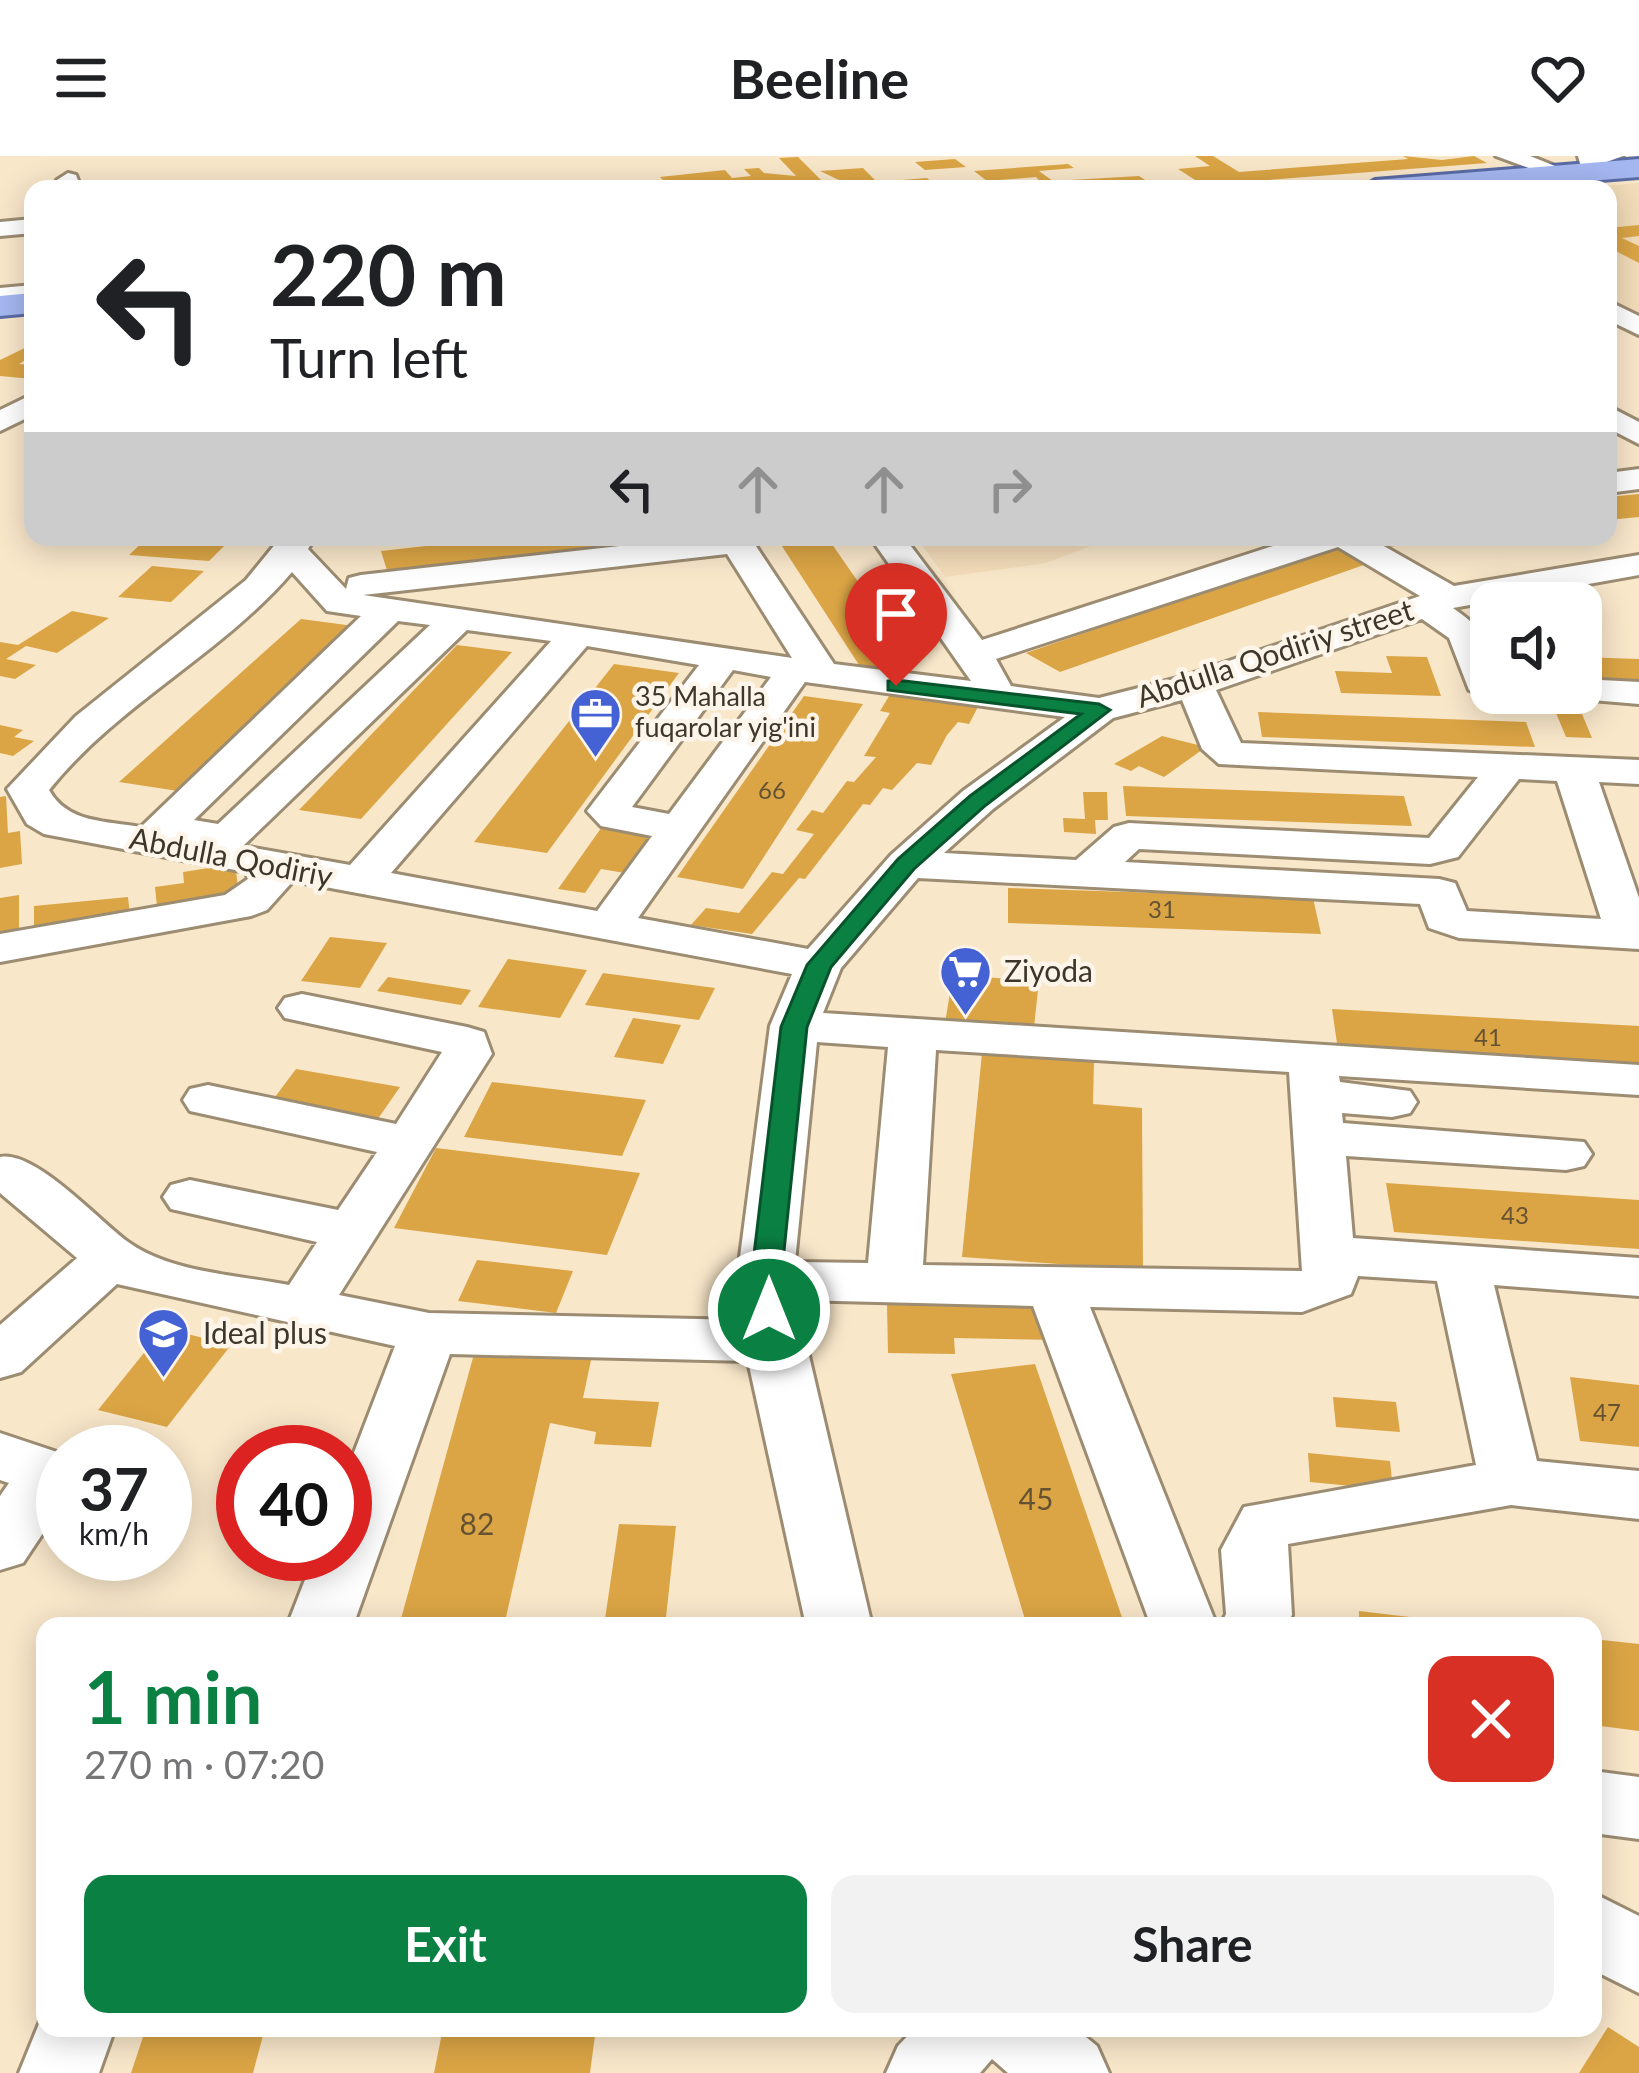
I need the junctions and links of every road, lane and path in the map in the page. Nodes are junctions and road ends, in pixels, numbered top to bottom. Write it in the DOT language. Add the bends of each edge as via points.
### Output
graph roads {
  1 [pos="1507,156"];
  2 [pos="1590,167"];
  3 [pos="1639,167"];
  4 [pos="1466,180"];
  5 [pos="293,546"];
  6 [pos="296,546"];
  7 [pos="686,546"];
  8 [pos="739,546"];
  9 [pos="893,546"];
  10 [pos="1310,546"];
  11 [pos="1361,546"];
  12 [pos="343,550"];
  13 [pos="1639,565"];
  14 [pos="329,589"];
  15 [pos="1437,602"];
  16 [pos="390,608"];
  17 [pos="460,617"];
  18 [pos="578,634"];
  19 [pos="1470,647"];
  20 [pos="970,656"];
  21 [pos="723,658"];
  22 [pos="809,672"];
  23 [pos="1195,685"];
  24 [pos="1602,691"];
  25 [pos="1639,693"];
  26 [pos="996,695"];
  27 [pos="1099,710"];
  28 [pos="225,766"];
  29 [pos="1507,768"];
  30 [pos="1574,770"];
  31 [pos="1639,772"];
  32 [pos="291,777"];
  33 [pos="680,829"];
  34 [pos="187,841"];
  35 [pos="906,864"];
  36 [pos="266,866"];
  37 [pos="1435,872"];
  38 [pos="359,882"];
  39 [pos="609,926"];
  40 [pos="1634,935"];
  41 [pos="0,948"];
  42 [pos="820,965"];
  43 [pos="302,1008"];
  44 [pos="794,1027"];
  45 [pos="913,1034"];
  46 [pos="1639,1080"];
  47 [pos="1316,1097"];
  48 [pos="208,1100"];
  49 [pos="1392,1102"];
  50 [pos="410,1143"];
  51 [pos="1566,1154"];
  52 [pos="8,1172"];
  53 [pos="190,1198"];
  54 [pos="352,1231"];
  55 [pos="1327,1255"];
  56 [pos="112,1258"];
  57 [pos="1461,1266"];
  58 [pos="1639,1277"];
  59 [pos="766,1280"];
  60 [pos="894,1283"];
  61 [pos="1054,1287"];
  62 [pos="305,1304"];
  63 [pos="429,1333"];
  64 [pos="773,1341"];
  65 [pos="0,1357"];
  66 [pos="0,1456"];
  67 [pos="1511,1481"];
  68 [pos="1639,1495"];
  69 [pos="0,1545"];
  70 [pos="323,1617"];
  71 [pos="837,1617"];
  72 [pos="1181,1617"];
  73 [pos="1258,1617"];
  74 [pos="1602,1803"];
  75 [pos="1639,1808"];
  76 [pos="1602,1934"];
  77 [pos="1639,1958"];
  78 [pos="73,2037"];
  79 [pos="961,2037"];
  80 [pos="1025,2037"];
  81 [pos="59,2073"];
  82 [pos="926,2073"];
  83 [pos="1069,2073"];
  1 -- 2 [label="street"];
  2 -- 3 [label="main road"];
  2 -- 4 [label="main road"];
  5 -- 34 [label="street, Abdulla Qodiriy" via="265,583 84,730 28,790 59,825"];
  6 -- 14 [label="street"];
  7 -- 14 [label="street"];
  8 -- 22 [label="street"];
  9 -- 20 [label="street"];
  10 -- 20 [label="street"];
  11 -- 15 [label="street"];
  12 -- 14 [label="street"];
  13 -- 15 [label="street, Abdulla Qodiriy street"];
  14 -- 16 [label="street" via="340,602"];
  15 -- 19 [label="street"];
  15 -- 23 [label="street, Abdulla Qodiriy street"];
  16 -- 17 [label="street"];
  16 -- 28 [label="street"];
  17 -- 18 [label="street"];
  17 -- 32 [label="street"];
  18 -- 21 [label="street"];
  18 -- 38 [label="street"];
  20 -- 26 [label="street"];
  21 -- 22 [label="street"];
  21 -- 33 [label="street" via="608,811"];
  22 -- 26 [label="street"];
  22 -- 33 [label="street"];
  23 -- 27 [label="street, Abdulla Qodiriy street"];
  23 -- 29 [label="street" via="1222,749 1233,755"];
  24 -- 25 [label="street"];
  26 -- 27 [label="street"];
  27 -- 35 [label="street, Abdulla Qodiriy street"];
  28 -- 32 [label="street"];
  28 -- 34 [label="street" via="162,827"];
  29 -- 30 [label="street"];
  29 -- 37 [label="street" via="1443,848"];
  30 -- 31 [label="street"];
  30 -- 40 [label="street"];
  32 -- 34 [label="street" via="227,838"];
  33 -- 39 [label="street"];
  34 -- 36 [label="street, Abdulla Qodiriy"];
  35 -- 37 [label="street" via="1087,873"];
  35 -- 42 [label="street, Abdulla Qodiriy street"];
  36 -- 38 [label="street, Abdulla Qodiriy"];
  36 -- 41 [label="street" via="271,882 235,907"];
  37 -- 40 [label="street" via="1445,918 1459,924"];
  38 -- 39 [label="street, Abdulla Qodiriy"];
  39 -- 42 [label="street, Abdulla Qodiriy"];
  42 -- 44 [label="street, Abdulla Qodiriy street"];
  43 -- 50 [label="street" via="467,1042"];
  44 -- 45 [label="street"];
  44 -- 59 [label="street, Abdulla Qodiriy street"];
  45 -- 47 [label="street"];
  45 -- 60 [label="street"];
  46 -- 47 [label="street"];
  47 -- 49 [label="street"];
  47 -- 51 [label="street"];
  47 -- 55 [label="street"];
  48 -- 50 [label="street"];
  50 -- 54 [label="street"];
  52 -- 56 [label="street"];
  53 -- 54 [label="street"];
  54 -- 62 [label="street"];
  55 -- 57 [label="street"];
  55 -- 61 [label="street" via="1331,1282 1302,1293"];
  56 -- 62 [label="street" via="146,1275"];
  56 -- 65 [label="street"];
  57 -- 58 [label="street"];
  57 -- 67 [label="street"];
  59 -- 60 [label="street"];
  59 -- 64 [label="street, Abdulla Qodiriy street"];
  60 -- 61 [label="street"];
  61 -- 72 [label="street"];
  62 -- 63 [label="street"];
  63 -- 64 [label="street"];
  63 -- 70 [label="street"];
  64 -- 71 [label="street, Abdulla Qodiriy street"];
  66 -- 69 [label="street" via="38,1468 41,1486"];
  67 -- 68 [label="street"];
  67 -- 73 [label="street" via="1266,1524 1252,1550"];
  74 -- 75 [label="street"];
  76 -- 77 [label="street"];
  78 -- 81 [label="street"];
  79 -- 82 [label="street"];
  80 -- 83 [label="street"];
}
